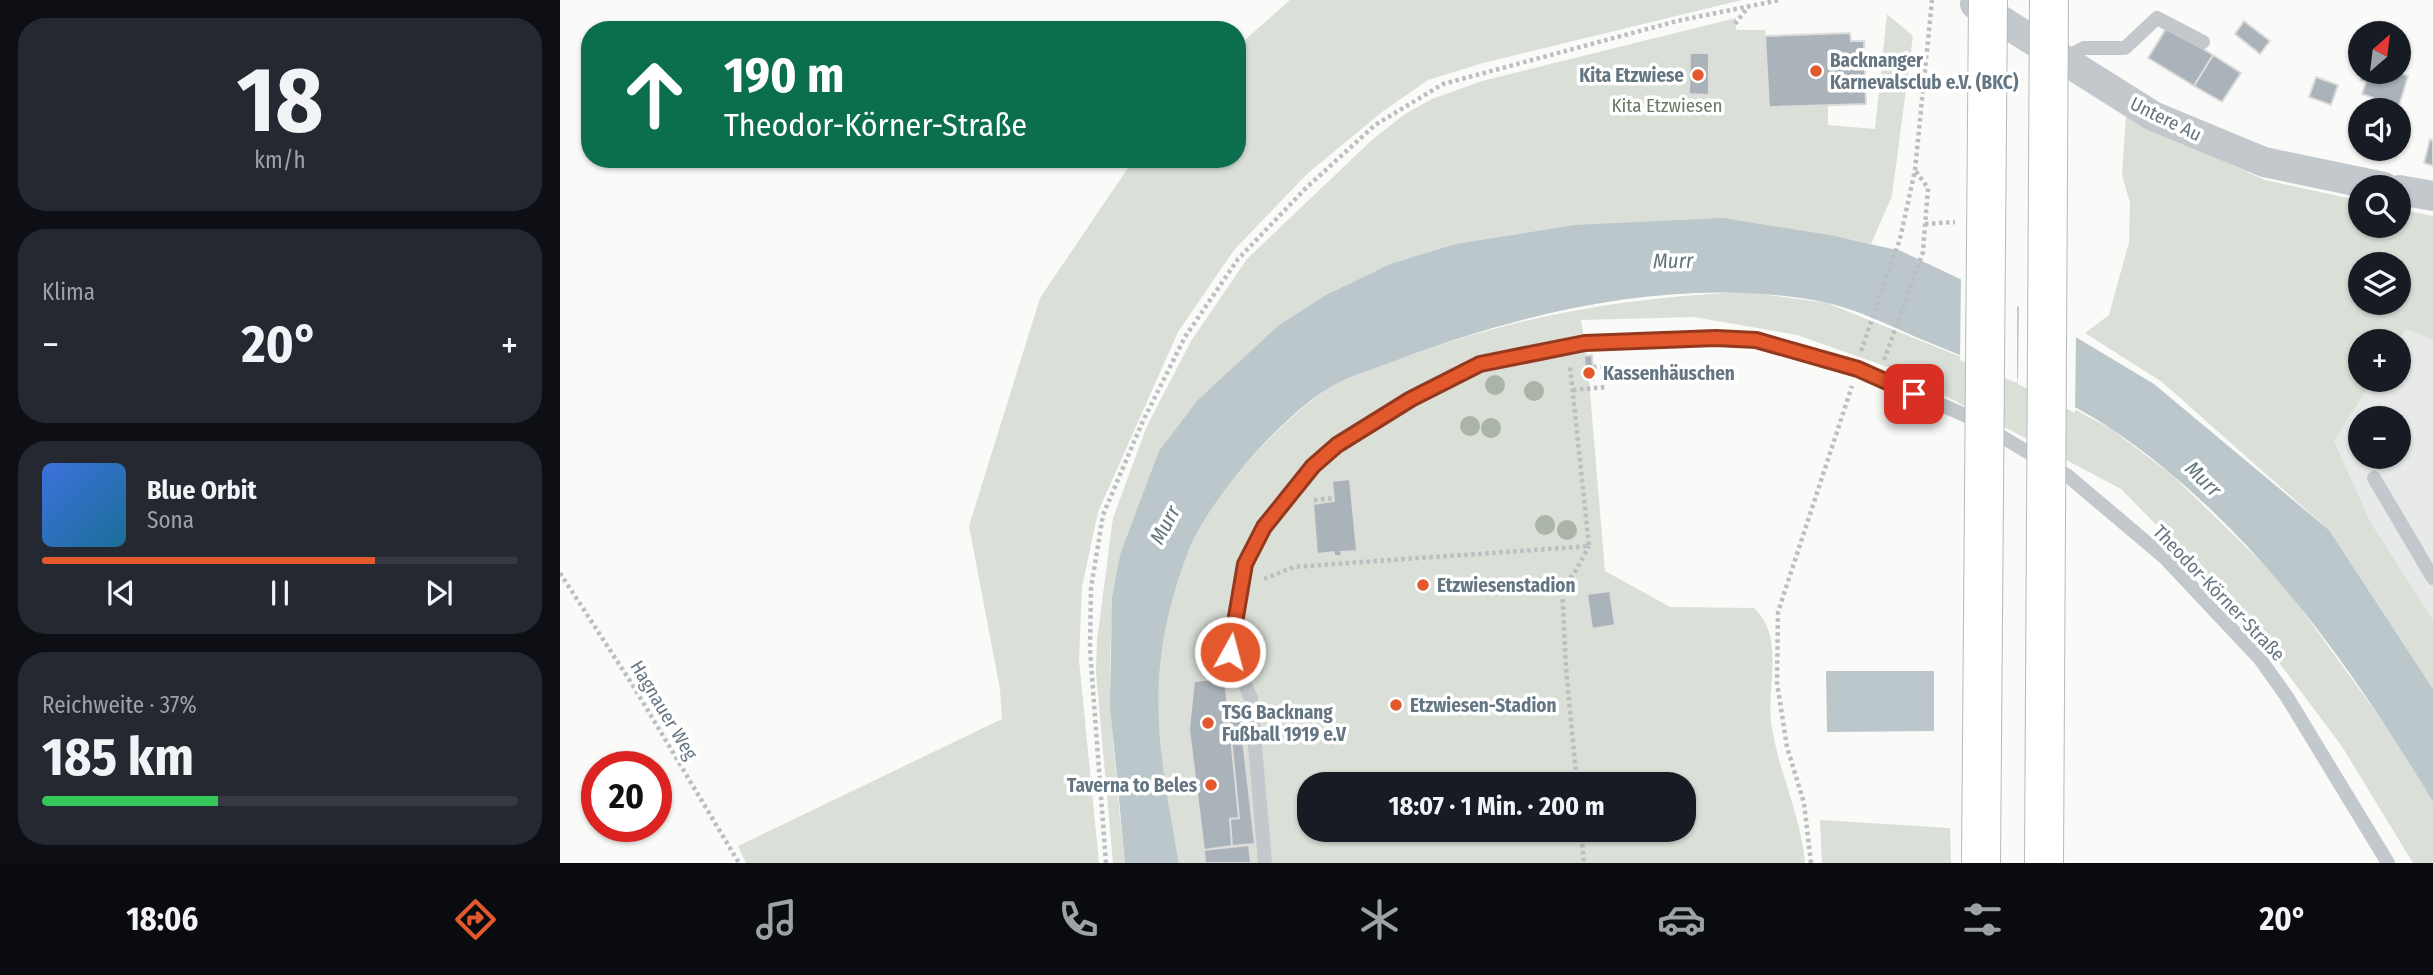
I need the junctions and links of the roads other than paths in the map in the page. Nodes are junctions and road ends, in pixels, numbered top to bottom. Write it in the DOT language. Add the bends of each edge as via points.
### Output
graph roads {
  1 [pos="1969,0"];
  2 [pos="1988,0"];
  3 [pos="2049,0"];
  4 [pos="2203,42"];
  5 [pos="2062,60"];
  6 [pos="2348,181"];
  7 [pos="2411,192"];
  8 [pos="2433,196"];
  9 [pos="2374,478"];
  10 [pos="2433,579"];
  11 [pos="1265,863"];
  12 [pos="1981,863"];
  13 [pos="2044,863"];
  14 [pos="2388,863"];
  1 -- 5 [label="street, Untere Au"];
  2 -- 12 [label="main road, bridge"];
  3 -- 13 [label="main road, bridge"];
  4 -- 5 [label="lane" via="2157,18 2126,48 2084,48"];
  5 -- 6 [label="street, Untere Au" via="2153,116 2228,148 2298,172"];
  7 -- 8 [label="street"];
  9 -- 10 [label="lane"];
  11 -- 14 [label="lane, Theodor-Körner-Straße" via="1251,698 1230,652 1235,610 1245,564 1264,527 1313,466 1337,445 1411,399 1480,364 1566,345 1716,338 1756,340 1858,369 1967,416 2068,476 2165,558 2260,659"];
}
